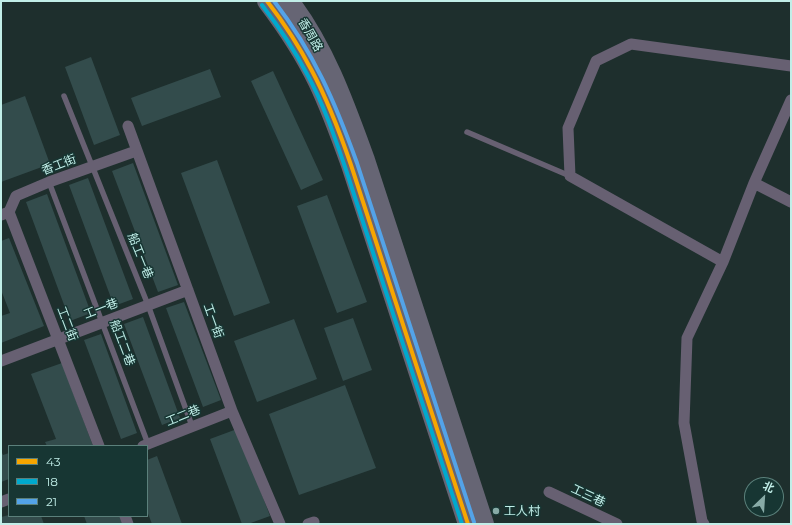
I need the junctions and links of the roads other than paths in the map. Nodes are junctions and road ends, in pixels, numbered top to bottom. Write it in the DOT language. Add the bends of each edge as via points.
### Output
graph roads {
  1 [pos="267,1"];
  2 [pos="289,1"];
  3 [pos="791,66"];
  4 [pos="64,96"];
  5 [pos="791,100"];
  6 [pos="128,126"];
  7 [pos="467,132"];
  8 [pos="136,150"];
  9 [pos="93,166"];
  10 [pos="570,176"];
  11 [pos="49,182"];
  12 [pos="754,184"];
  13 [pos="791,202"];
  14 [pos="5,213"];
  15 [pos="723,262"];
  16 [pos="188,290"];
  17 [pos="148,306"];
  18 [pos="102,323"];
  19 [pos="59,339"];
  20 [pos="1,361"];
  21 [pos="232,411"];
  22 [pos="192,426"];
  23 [pos="99,445"];
  24 [pos="146,445"];
  25 [pos="549,492"];
  26 [pos="280,524"];
  27 [pos="468,524"];
  28 [pos="484,524"];
  29 [pos="617,524"];
  30 [pos="704,524"];
  1 -- 27 [label="highway, 香周路" via="300,49 334,118"];
  2 -- 28 [label="highway, 香周路" via="315,42 347,111"];
  3 -- 10 [label="street" via="631,44 596,61 568,128"];
  4 -- 9 [label="lane, 船工一巷"];
  5 -- 12 [label="street"];
  6 -- 8 [label="street, 工一街"];
  7 -- 10 [label="lane"];
  8 -- 9 [label="street, 香工街"];
  8 -- 16 [label="street, 工一街"];
  9 -- 11 [label="street, 香工街"];
  9 -- 17 [label="lane, 船工一巷"];
  10 -- 15 [label="street"];
  11 -- 14 [label="street, 香工街" via="16,196"];
  11 -- 18 [label="lane, 船工二巷"];
  12 -- 13 [label="street"];
  12 -- 15 [label="street"];
  14 -- 19 [label="street, 工二街"];
  15 -- 30 [label="street" via="687,338 684,423"];
  16 -- 17 [label="street, 工一巷"];
  16 -- 21 [label="street, 工一街"];
  17 -- 18 [label="street, 工一巷"];
  17 -- 22 [label="lane, 船工一巷"];
  18 -- 19 [label="street, 工一巷"];
  18 -- 24 [label="lane, 船工二巷"];
  19 -- 20 [label="street, 工一巷"];
  19 -- 23 [label="street, 工二街"];
  21 -- 22 [label="street, 工二巷"];
  21 -- 26 [label="street, 工一街"];
  22 -- 24 [label="street, 工二巷"];
  25 -- 29 [label="street, 工三巷"];
}
